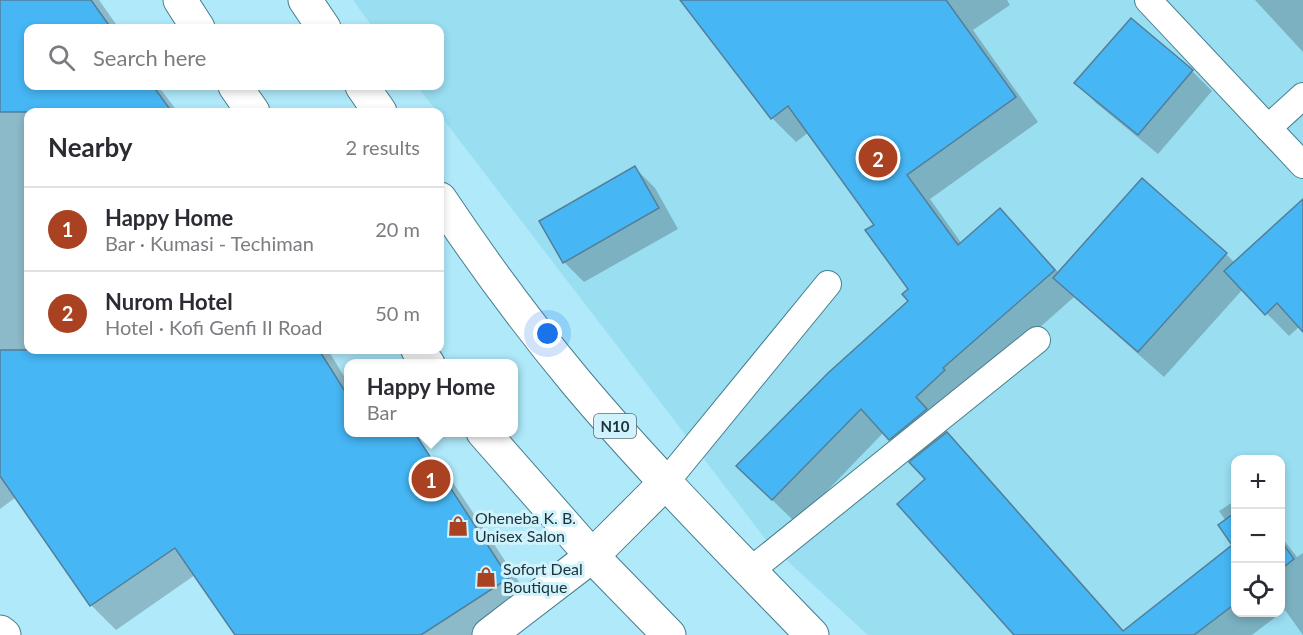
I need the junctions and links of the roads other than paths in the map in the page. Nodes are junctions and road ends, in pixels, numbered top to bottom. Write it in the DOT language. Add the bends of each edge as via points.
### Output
graph roads {
  1 [pos="180,0"];
  2 [pos="305,0"];
  3 [pos="1151,1"];
  4 [pos="195,24"];
  5 [pos="321,24"];
  6 [pos="238,90"];
  7 [pos="365,90"];
  8 [pos="1303,96"];
  9 [pos="250,108"];
  10 [pos="377,108"];
  11 [pos="1268,128"];
  12 [pos="1303,165"];
  13 [pos="444,205"];
  14 [pos="828,284"];
  15 [pos="1037,340"];
  16 [pos="487,437"];
  17 [pos="666,483"];
  18 [pos="592,556"];
  19 [pos="750,572"];
  20 [pos="0,632"];
  21 [pos="4,635"];
  22 [pos="489,635"];
  23 [pos="669,635"];
  24 [pos="812,635"];
  1 -- 4 [label="main road"];
  2 -- 5 [label="main road"];
  3 -- 11 [label="lane"];
  6 -- 9 [label="main road"];
  7 -- 10 [label="main road"];
  8 -- 11 [label="lane"];
  11 -- 12 [label="lane"];
  13 -- 17 [label="main road, N10" via="482,262 576,382"];
  14 -- 17 [label="lane"];
  15 -- 19 [label="lane"];
  16 -- 18 [label="main road"];
  17 -- 18 [label="main road"];
  17 -- 19 [label="main road, N10"];
  18 -- 22 [label="main road"];
  18 -- 23 [label="main road"];
  19 -- 24 [label="main road, N10"];
  20 -- 21 [label="main road"];
}
